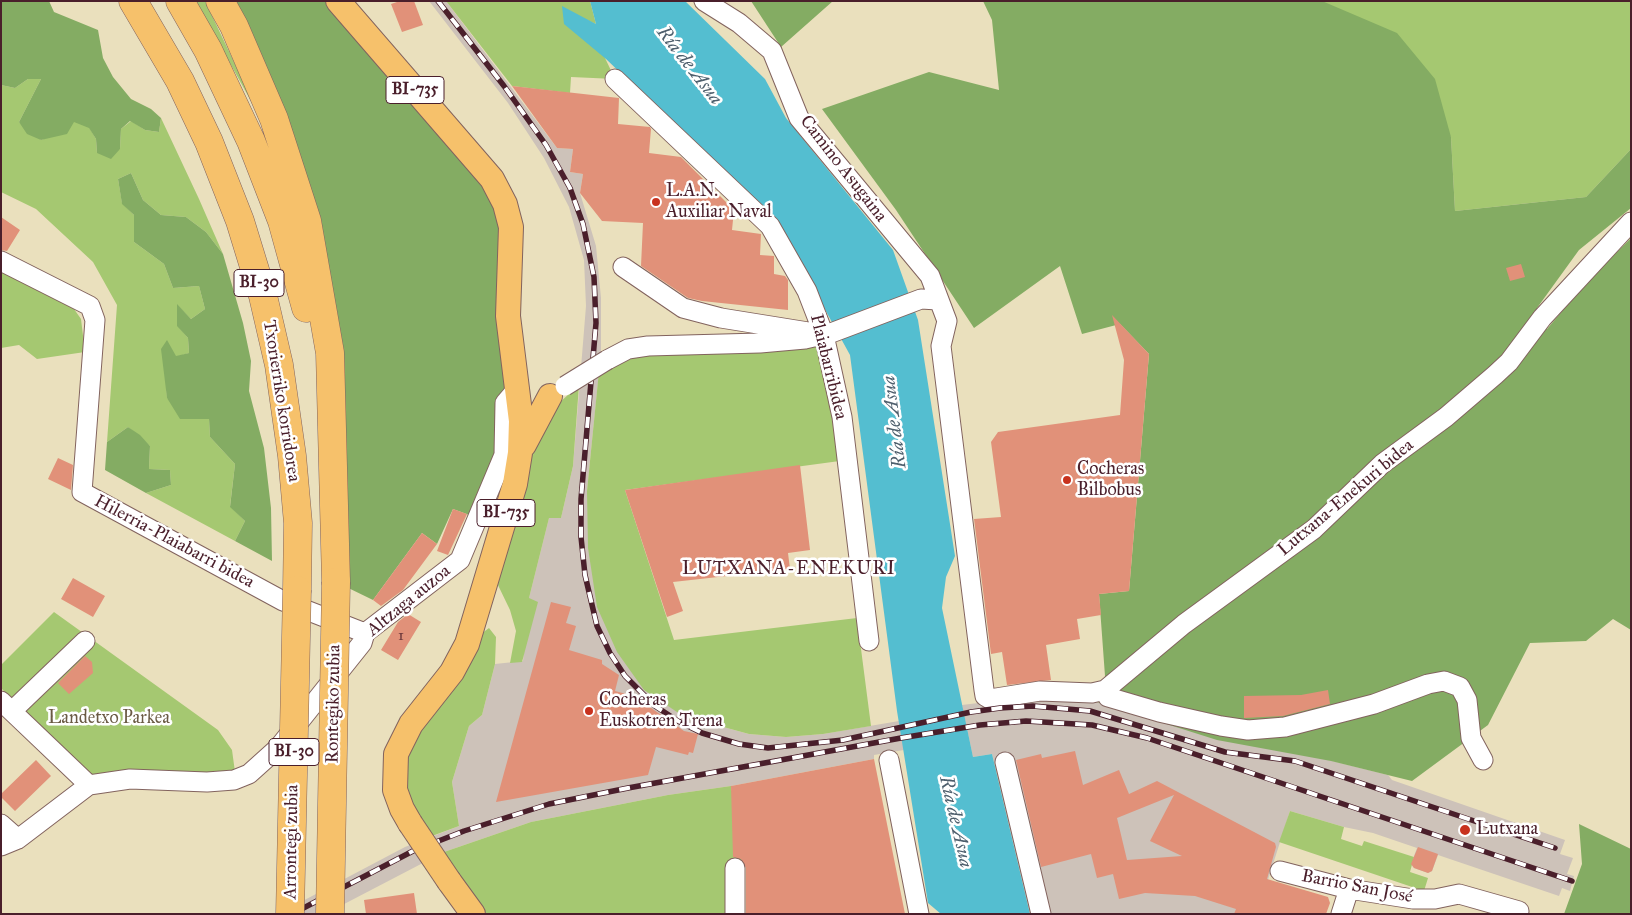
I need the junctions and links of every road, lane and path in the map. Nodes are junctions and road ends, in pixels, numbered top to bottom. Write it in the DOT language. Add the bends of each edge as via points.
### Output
graph roads {
  1 [pos="112,1"];
  2 [pos="133,1"];
  3 [pos="180,1"];
  4 [pos="220,1"];
  5 [pos="338,1"];
  6 [pos="704,1"];
  7 [pos="615,79"];
  8 [pos="209,142"];
  9 [pos="1631,222"];
  10 [pos="1,261"];
  11 [pos="623,268"];
  12 [pos="930,299"];
  13 [pos="827,334"];
  14 [pos="558,391"];
  15 [pos="518,398"];
  16 [pos="520,454"];
  17 [pos="334,492"];
  18 [pos="297,590"];
  19 [pos="365,633"];
  20 [pos="86,641"];
  21 [pos="869,641"];
  22 [pos="1105,690"];
  23 [pos="6,706"];
  24 [pos="889,760"];
  25 [pos="1483,760"];
  26 [pos="1004,762"];
  27 [pos="89,785"];
  28 [pos="1,824"];
  29 [pos="10,842"];
  30 [pos="735,868"];
  31 [pos="1280,871"];
  32 [pos="1349,889"];
  33 [pos="1491,908"];
  34 [pos="1519,911"];
  35 [pos="290,914"];
  36 [pos="330,914"];
  37 [pos="473,914"];
  38 [pos="735,914"];
  39 [pos="919,914"];
  40 [pos="1041,914"];
  41 [pos="1341,914"];
  1 -- 8 [label="highway"];
  2 -- 8 [label="highway, Txorierriko korridorea / BI-30" via="180,81"];
  3 -- 17 [label="highway, BI-30" via="208,50 251,141 282,221 300,280 314,344 326,412"];
  4 -- 17 [label="highway" via="274,119 307,221 330,354"];
  5 -- 15 [label="main road, BI-735" via="492,179 505,204 511,227 508,316"];
  6 -- 12 [label="street, Camino Asugaina" via="739,23 772,51 800,118 925,268 930,276"];
  7 -- 13 [label="street, Plaiabarribidea" via="770,226"];
  8 -- 18 [label="highway, Txorierriko korridorea / BI-30" via="240,221 263,296 279,365 297,514"];
  9 -- 22 [label="street, Lutxana-Enekuri bidea" via="1548,311 1495,375 1446,417 1382,464 1314,529 1184,624"];
  10 -- 19 [label="street, Hilerria-Plaiabarri bidea" via="90,306 95,320 82,492 283,601"];
  11 -- 13 [label="street" via="683,308 721,318"];
  12 -- 13 [label="street"];
  12 -- 22 [label="street, Camino Asugaina" via="947,321 941,346 985,696 990,699 1040,691 1092,693"];
  13 -- 14 [label="street, bridge" via="760,343 628,349"];
  13 -- 21 [label="street, Plaiabarribidea" via="842,417"];
  14 -- 15 [label="street"];
  14 -- 16 [label="main road" via="536,418"];
  15 -- 16 [label="main road, BI-735"];
  15 -- 19 [label="street, Altzaga auzoa" via="505,403 504,454 460,560"];
  16 -- 37 [label="main road, BI-735, bridge" via="515,484 470,638 452,672 411,724 396,754 395,790 402,809"];
  17 -- 36 [label="highway, Rontegiko zubia / BI-30, bridge" via="336,582"];
  18 -- 35 [label="highway, Arrontegi zubia / BI-30, bridge"];
  19 -- 27 [label="street, Altzaga auzoa" via="362,642 279,747 249,774 234,780 207,782 130,779"];
  20 -- 23 [label="street"];
  22 -- 25 [label="street" via="1108,697 1159,712 1248,730 1285,727 1444,682 1460,687 1468,700 1471,738"];
  23 -- 27 [label="street"];
  24 -- 39 [label="street"];
  26 -- 40 [label="street"];
  27 -- 29 [label="street"];
  28 -- 29 [label="street"];
  30 -- 38 [label="street"];
  31 -- 32 [label="street, Barrio San José"];
  32 -- 33 [label="street, Barrio San José" via="1413,899 1459,894"];
  32 -- 41 [label="street"];
  33 -- 34 [label="street, Barrio San José"];
}
